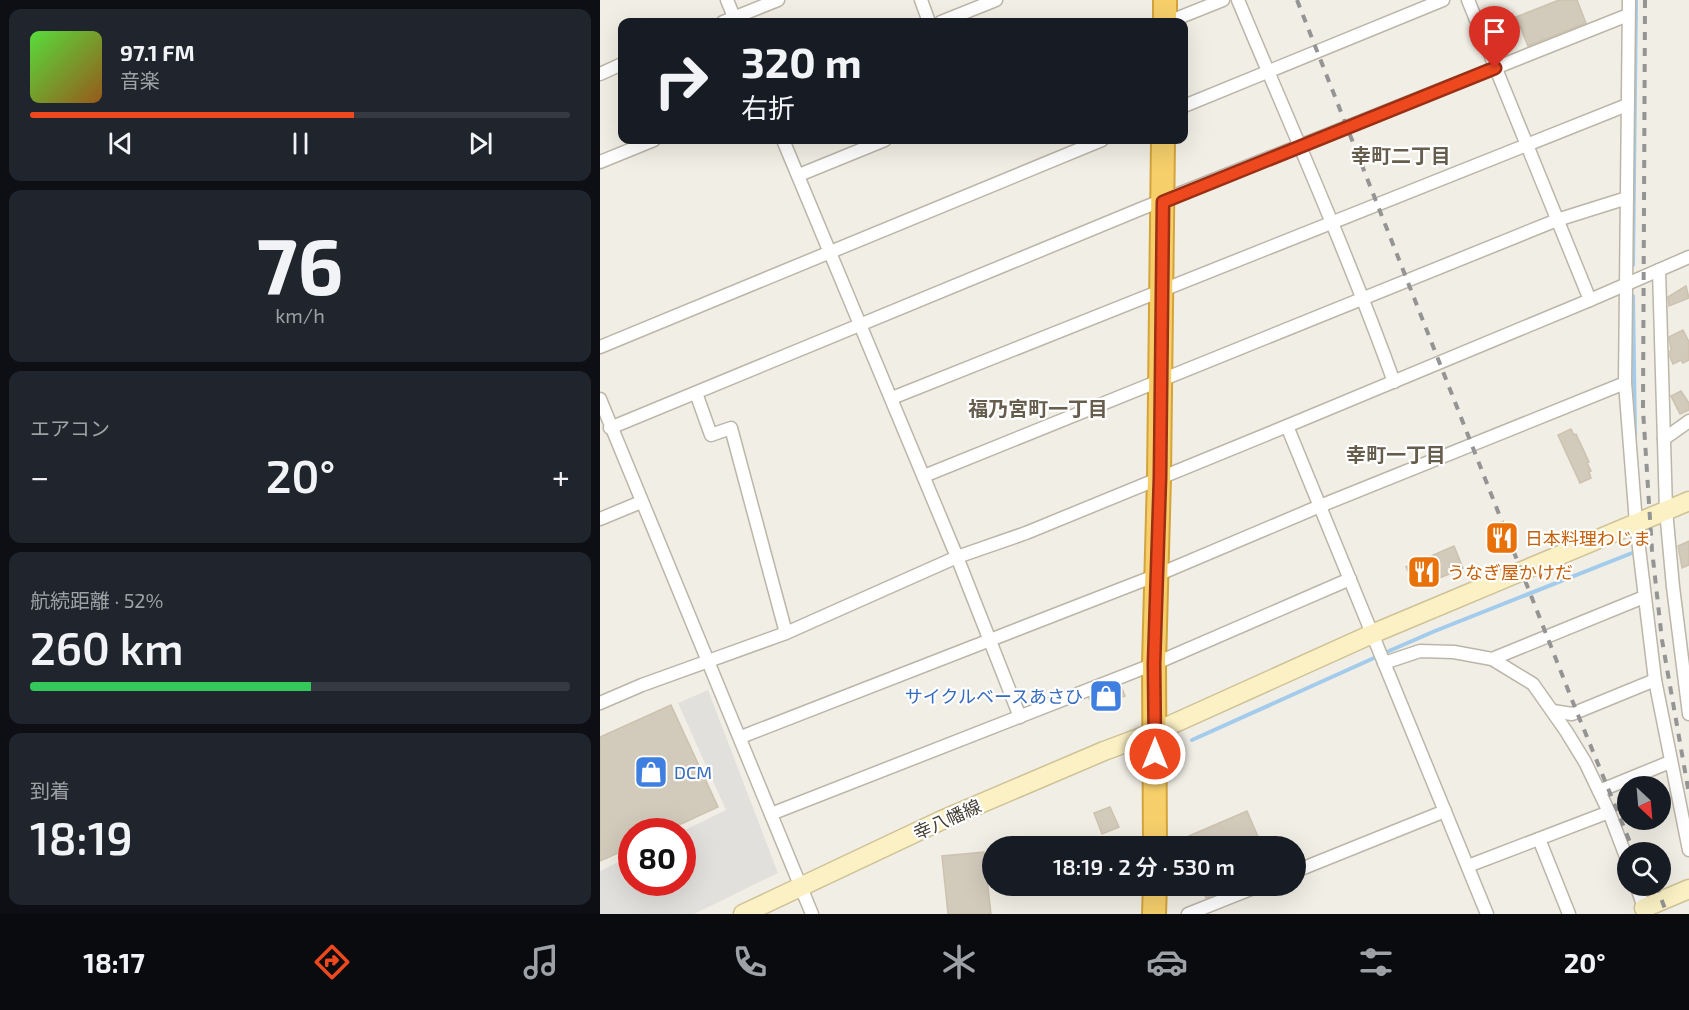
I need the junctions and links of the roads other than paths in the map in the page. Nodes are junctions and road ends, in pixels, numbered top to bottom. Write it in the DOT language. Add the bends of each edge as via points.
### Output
graph roads {
  1 [pos="727,0"];
  2 [pos="778,0"];
  3 [pos="921,0"];
  4 [pos="996,0"];
  5 [pos="1165,0"];
  6 [pos="1223,0"];
  7 [pos="1238,0"];
  8 [pos="1443,0"];
  9 [pos="1468,0"];
  10 [pos="1629,0"];
  11 [pos="1628,15"];
  12 [pos="730,18"];
  13 [pos="738,18"];
  14 [pos="928,18"];
  15 [pos="950,18"];
  16 [pos="1166,18"];
  17 [pos="1176,18"];
  18 [pos="618,66"];
  19 [pos="1495,68"];
  20 [pos="1268,71"];
  21 [pos="600,74"];
  22 [pos="1188,104"];
  23 [pos="1628,105"];
  24 [pos="644,144"];
  25 [pos="785,144"];
  26 [pos="875,144"];
  27 [pos="1092,144"];
  28 [pos="1163,144"];
  29 [pos="1526,144"];
  30 [pos="1301,146"];
  31 [pos="600,162"];
  32 [pos="799,175"];
  33 [pos="1627,198"];
  34 [pos="1163,202"];
  35 [pos="1557,220"];
  36 [pos="1331,223"];
  37 [pos="831,253"];
  38 [pos="1689,257"];
  39 [pos="1659,270"];
  40 [pos="1627,284"];
  41 [pos="1162,291"];
  42 [pos="1364,299"];
  43 [pos="1590,300"];
  44 [pos="861,325"];
  45 [pos="600,347"];
  46 [pos="1161,381"];
  47 [pos="1394,382"];
  48 [pos="1625,384"];
  49 [pos="696,393"];
  50 [pos="891,398"];
  51 [pos="600,399"];
  52 [pos="1689,421"];
  53 [pos="1287,426"];
  54 [pos="610,428"];
  55 [pos="1664,439"];
  56 [pos="924,476"];
  57 [pos="1160,477"];
  58 [pos="1689,501"];
  59 [pos="641,502"];
  60 [pos="1320,506"];
  61 [pos="1666,510"];
  62 [pos="600,519"];
  63 [pos="1636,523"];
  64 [pos="957,557"];
  65 [pos="1157,575"];
  66 [pos="1350,579"];
  67 [pos="1644,597"];
  68 [pos="786,633"];
  69 [pos="1372,634"];
  70 [pos="991,640"];
  71 [pos="1492,659"];
  72 [pos="708,662"];
  73 [pos="1384,663"];
  74 [pos="1154,664"];
  75 [pos="1655,680"];
  76 [pos="600,703"];
  77 [pos="1553,711"];
  78 [pos="1689,714"];
  79 [pos="1020,717"];
  80 [pos="1155,732"];
  81 [pos="741,737"];
  82 [pos="1670,762"];
  83 [pos="1599,791"];
  84 [pos="1445,811"];
  85 [pos="1609,812"];
  86 [pos="771,814"];
  87 [pos="1155,836"];
  88 [pos="1539,839"];
  89 [pos="1620,842"];
  90 [pos="1689,850"];
  91 [pos="1468,866"];
  92 [pos="1306,867"];
  93 [pos="800,887"];
  94 [pos="1689,889"];
  95 [pos="1155,896"];
  96 [pos="1233,896"];
  97 [pos="1640,896"];
  98 [pos="1646,911"];
  99 [pos="743,914"];
  100 [pos="812,914"];
  101 [pos="1154,914"];
  102 [pos="1188,914"];
  103 [pos="1487,914"];
  104 [pos="1569,914"];
  1 -- 12 [label="street"];
  2 -- 13 [label="street"];
  3 -- 14 [label="street"];
  4 -- 15 [label="street"];
  5 -- 16 [label="highway"];
  6 -- 17 [label="street"];
  7 -- 20 [label="street"];
  8 -- 20 [label="street"];
  9 -- 19 [label="street"];
  10 -- 11 [label="street"];
  11 -- 19 [label="street"];
  11 -- 23 [label="street"];
  18 -- 21 [label="street"];
  19 -- 29 [label="street"];
  19 -- 30 [label="street"];
  20 -- 22 [label="street"];
  20 -- 30 [label="street"];
  23 -- 29 [label="street"];
  23 -- 33 [label="street"];
  24 -- 31 [label="street"];
  25 -- 32 [label="street"];
  26 -- 32 [label="street"];
  27 -- 37 [label="street"];
  28 -- 34 [label="highway"];
  29 -- 35 [label="street"];
  29 -- 36 [label="street"];
  30 -- 34 [label="street"];
  30 -- 36 [label="street"];
  32 -- 37 [label="street"];
  33 -- 35 [label="street"];
  33 -- 40 [label="street"];
  34 -- 41 [label="highway"];
  34 -- 44 [label="street"];
  35 -- 42 [label="street"];
  35 -- 43 [label="street"];
  36 -- 41 [label="street"];
  36 -- 42 [label="street"];
  37 -- 44 [label="street"];
  37 -- 45 [label="street"];
  38 -- 39 [label="street"];
  39 -- 40 [label="street"];
  39 -- 55 [label="street"];
  40 -- 43 [label="street"];
  40 -- 48 [label="street"];
  41 -- 46 [label="highway"];
  41 -- 50 [label="street"];
  42 -- 46 [label="street"];
  42 -- 47 [label="street"];
  43 -- 47 [label="street"];
  44 -- 49 [label="street"];
  44 -- 50 [label="street"];
  46 -- 56 [label="street"];
  46 -- 57 [label="highway"];
  47 -- 53 [label="street"];
  48 -- 60 [label="street"];
  48 -- 63 [label="street"];
  49 -- 54 [label="street"];
  49 -- 68 [label="street" via="711,435 731,428"];
  50 -- 56 [label="street"];
  51 -- 54 [label="street"];
  52 -- 55 [label="street"];
  53 -- 57 [label="street"];
  53 -- 60 [label="street"];
  54 -- 59 [label="street"];
  55 -- 61 [label="street"];
  56 -- 64 [label="street"];
  57 -- 64 [label="street"];
  57 -- 65 [label="highway"];
  58 -- 61 [label="street, 幸八幡線"];
  59 -- 62 [label="street"];
  59 -- 72 [label="street"];
  60 -- 65 [label="street"];
  60 -- 66 [label="street"];
  61 -- 63 [label="street, 幸八幡線"];
  61 -- 78 [label="street"];
  63 -- 67 [label="street"];
  63 -- 69 [label="street, 幸八幡線"];
  64 -- 68 [label="street"];
  64 -- 70 [label="street"];
  65 -- 70 [label="street"];
  65 -- 74 [label="highway"];
  66 -- 69 [label="street"];
  66 -- 74 [label="street"];
  67 -- 71 [label="street"];
  67 -- 75 [label="street"];
  68 -- 72 [label="street"];
  69 -- 73 [label="street"];
  69 -- 80 [label="street, 幸八幡線"];
  70 -- 79 [label="street"];
  70 -- 81 [label="street"];
  71 -- 73 [label="street" via="1420,651"];
  71 -- 77 [label="street" via="1533,684"];
  72 -- 76 [label="street"];
  72 -- 81 [label="street"];
  73 -- 84 [label="street"];
  74 -- 79 [label="street"];
  74 -- 80 [label="highway"];
  75 -- 77 [label="street" via="1572,714"];
  75 -- 82 [label="street"];
  77 -- 83 [label="street"];
  79 -- 86 [label="street"];
  80 -- 87 [label="highway"];
  80 -- 93 [label="street, 幸八幡線" via="942,820"];
  81 -- 86 [label="street"];
  82 -- 83 [label="street"];
  82 -- 90 [label="street"];
  83 -- 85 [label="street"];
  84 -- 91 [label="street"];
  84 -- 92 [label="street"];
  85 -- 88 [label="street"];
  85 -- 89 [label="street"];
  86 -- 93 [label="street"];
  88 -- 91 [label="street"];
  88 -- 104 [label="street"];
  91 -- 103 [label="street"];
  93 -- 99 [label="street, 幸八幡線"];
  93 -- 100 [label="street"];
  94 -- 98 [label="street"];
  95 -- 101 [label="highway"];
  96 -- 102 [label="street"];
  97 -- 98 [label="street"];
}
